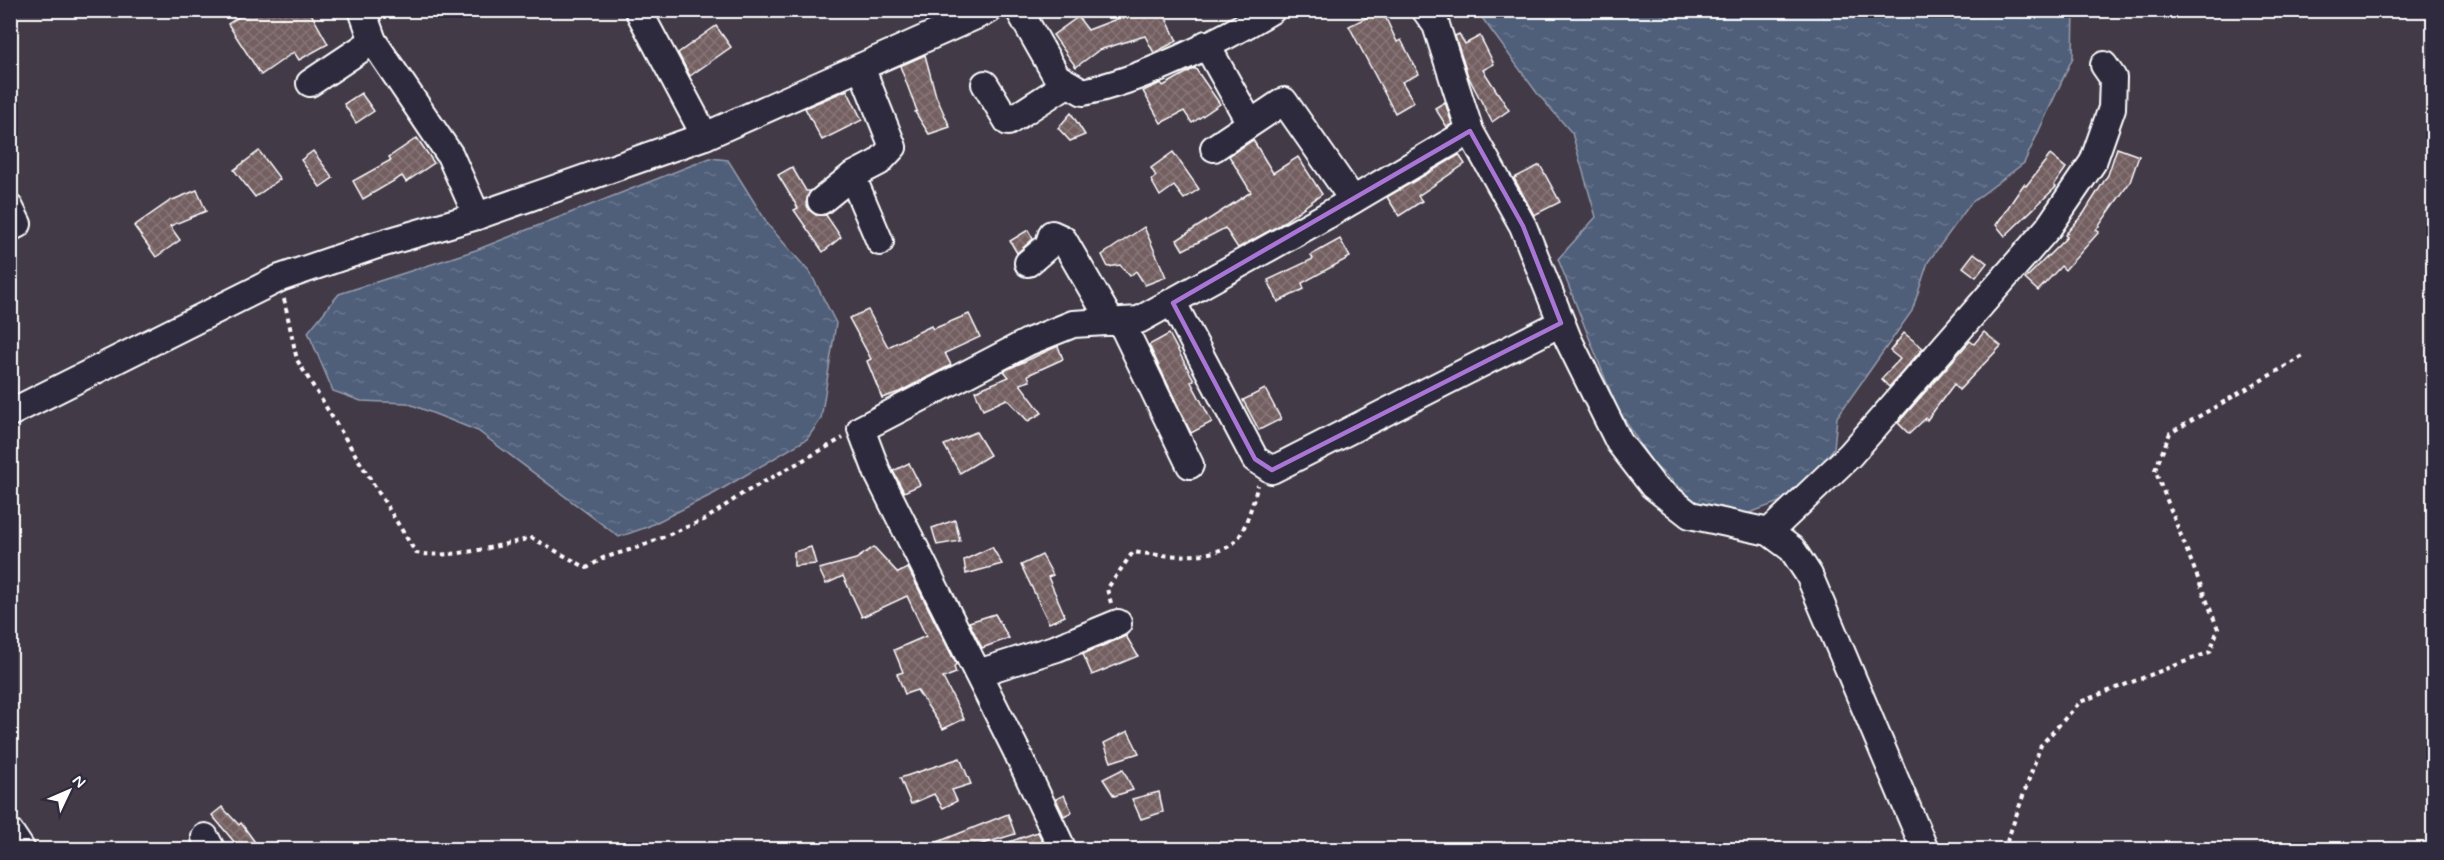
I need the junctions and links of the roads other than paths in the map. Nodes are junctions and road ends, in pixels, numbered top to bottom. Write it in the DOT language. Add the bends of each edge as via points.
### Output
graph roads {
  1 [pos="362,10"];
  2 [pos="638,10"];
  3 [pos="988,10"];
  4 [pos="1019,10"];
  5 [pos="1272,10"];
  6 [pos="1425,10"];
  7 [pos="373,41"];
  8 [pos="1206,44"];
  9 [pos="2104,65"];
  10 [pos="861,67"];
  11 [pos="310,83"];
  12 [pos="985,84"];
  13 [pos="1067,84"];
  14 [pos="1250,123"];
  15 [pos="1470,130"];
  16 [pos="705,136"];
  17 [pos="1214,148"];
  18 [pos="852,176"];
  19 [pos="1353,200"];
  20 [pos="821,201"];
  21 [pos="10,208"];
  22 [pos="477,216"];
  23 [pos="10,228"];
  24 [pos="880,242"];
  25 [pos="1028,263"];
  26 [pos="1173,303"];
  27 [pos="1116,322"];
  28 [pos="1561,323"];
  29 [pos="10,413"];
  30 [pos="1190,465"];
  31 [pos="1768,532"];
  32 [pos="1118,623"];
  33 [pos="978,674"];
  34 [pos="10,832"];
  35 [pos="22,849"];
  36 [pos="1063,849"];
  37 [pos="1925,849"];
  1 -- 7 [label="street"];
  2 -- 16 [label="street"];
  3 -- 10 [label="street"];
  4 -- 13 [label="street" via="1057,77"];
  5 -- 8 [label="street"];
  6 -- 15 [label="street" via="1436,26"];
  7 -- 11 [label="street"];
  7 -- 22 [label="street" via="450,155"];
  8 -- 13 [label="street" via="1158,68 1102,88 1083,92"];
  8 -- 14 [label="street"];
  9 -- 31 [label="street" via="2113,78 2112,108 2093,162 2048,228 1850,455"];
  10 -- 16 [label="street"];
  10 -- 18 [label="street" via="893,147 879,162"];
  12 -- 13 [label="street" via="1008,122"];
  14 -- 17 [label="street"];
  14 -- 19 [label="street" via="1284,101"];
  15 -- 19 [label="street"];
  15 -- 28 [label="street" via="1523,226"];
  16 -- 22 [label="street"];
  18 -- 20 [label="street"];
  18 -- 24 [label="street"];
  19 -- 26 [label="street"];
  21 -- 23 [label="street" via="18,224"];
  22 -- 29 [label="street" via="280,278"];
  25 -- 27 [label="street" via="1048,246 1052,234 1063,239"];
  26 -- 27 [label="street" via="1139,320"];
  26 -- 28 [label="street" via="1255,459 1272,470"];
  27 -- 30 [label="street"];
  27 -- 33 [label="street" via="1074,324 1028,342 861,429 878,474"];
  28 -- 31 [label="street" via="1619,442 1653,486 1690,515"];
  31 -- 37 [label="street" via="1792,549 1809,575"];
  32 -- 33 [label="street"];
  33 -- 36 [label="street"];
  34 -- 35 [label="street"];
}
